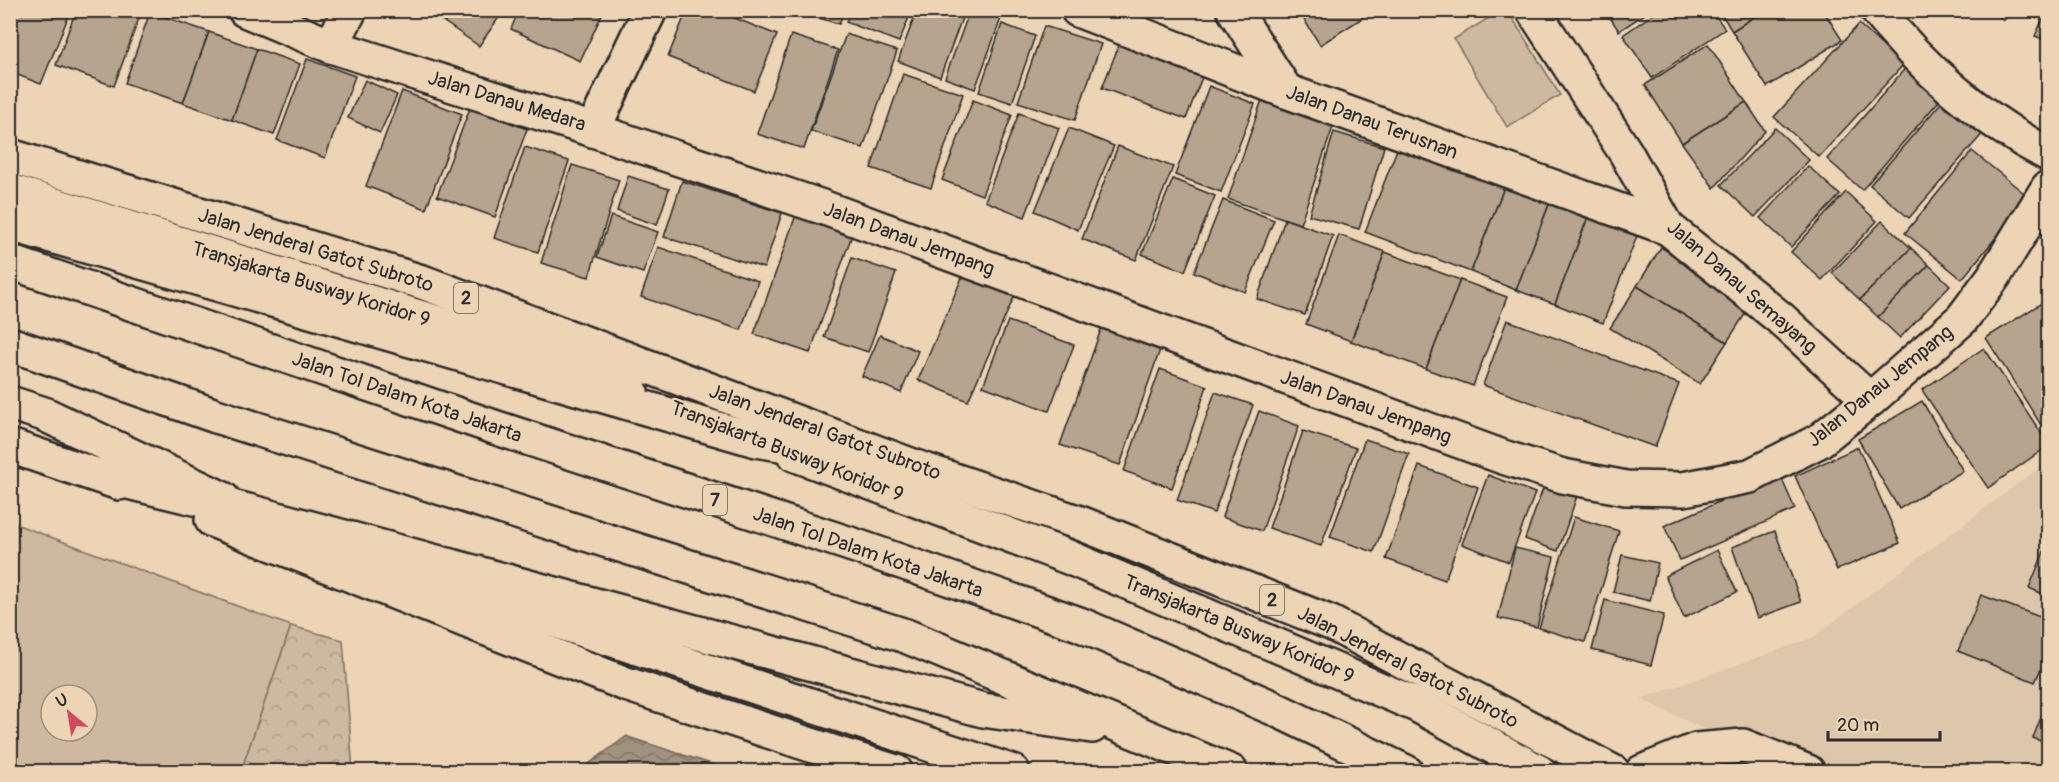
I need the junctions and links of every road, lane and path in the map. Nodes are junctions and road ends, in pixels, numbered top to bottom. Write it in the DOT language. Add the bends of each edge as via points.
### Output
graph roads {
  1 [pos="245,10"];
  2 [pos="350,10"];
  3 [pos="650,10"];
  4 [pos="1078,10"];
  5 [pos="1234,10"];
  6 [pos="1533,10"];
  7 [pos="1877,10"];
  8 [pos="331,46"];
  9 [pos="1286,91"];
  10 [pos="593,130"];
  11 [pos="2049,154"];
  12 [pos="10,156"];
  13 [pos="2049,188"];
  14 [pos="10,191"];
  15 [pos="10,224"];
  16 [pos="1668,228"];
  17 [pos="10,262"];
  18 [pos="10,344"];
  19 [pos="1870,400"];
  20 [pos="10,403"];
  21 [pos="756,440"];
  22 [pos="10,446"];
  23 [pos="913,466"];
  24 [pos="99,475"];
  25 [pos="248,511"];
  26 [pos="1140,733"];
  27 [pos="896,771"];
  28 [pos="1013,771"];
  29 [pos="1231,771"];
  30 [pos="1406,771"];
  31 [pos="1539,771"];
  32 [pos="1613,771"];
  33 [pos="1642,771"];
  34 [pos="1808,771"];
  1 -- 8 [label="main road, Jalan Danau Medara"];
  2 -- 8 [label="main road"];
  3 -- 10 [label="main road, Jalan Danau Medara"];
  4 -- 9 [label="main road, Jalan Danau Terusnan"];
  5 -- 9 [label="main road"];
  6 -- 16 [label="main road, Jalan Danau Semayang" via="1626,153"];
  7 -- 11 [label="main road" via="1936,75 2015,136"];
  8 -- 10 [label="main road, Jalan Danau Medara"];
  9 -- 16 [label="main road, Jalan Danau Terusnan"];
  10 -- 19 [label="main road, Jalan Danau Jempang" via="822,207 1563,476 1626,488 1683,489 1750,476 1819,441"];
  12 -- 23 [label="main road, Jalan Jenderal Gatot Subroto / 2" via="426,283"];
  13 -- 19 [label="main road, Jalan Danau Jempang" via="1962,319"];
  14 -- 21 [label="main road, Transjakarta Busway Koridor 9" via="530,351"];
  15 -- 21 [label="main road"];
  16 -- 19 [label="main road, Jalan Danau Semayang" via="1780,318"];
  17 -- 30 [label="main road, Jalan Tol Dalam Kota Jakarta / 7" via="1079,624 1271,707"];
  18 -- 26 [label="main road" via="216,416 906,636"];
  20 -- 25 [label="main road" via="97,438"];
  21 -- 23 [label="main road"];
  21 -- 31 [label="main road, Transjakarta Busway Koridor 9" via="1068,557 1417,705"];
  22 -- 24 [label="main road"];
  23 -- 32 [label="main road, Jalan Jenderal Gatot Subroto / 2" via="1080,523 1331,623"];
  24 -- 25 [label="main road"];
  24 -- 27 [label="main road" via="626,684"];
  25 -- 26 [label="main road" via="983,710"];
  25 -- 28 [label="main road" via="339,549"];
  26 -- 29 [label="main road"];
  33 -- 34 [label="main road" via="1696,750 1743,746"];
}
